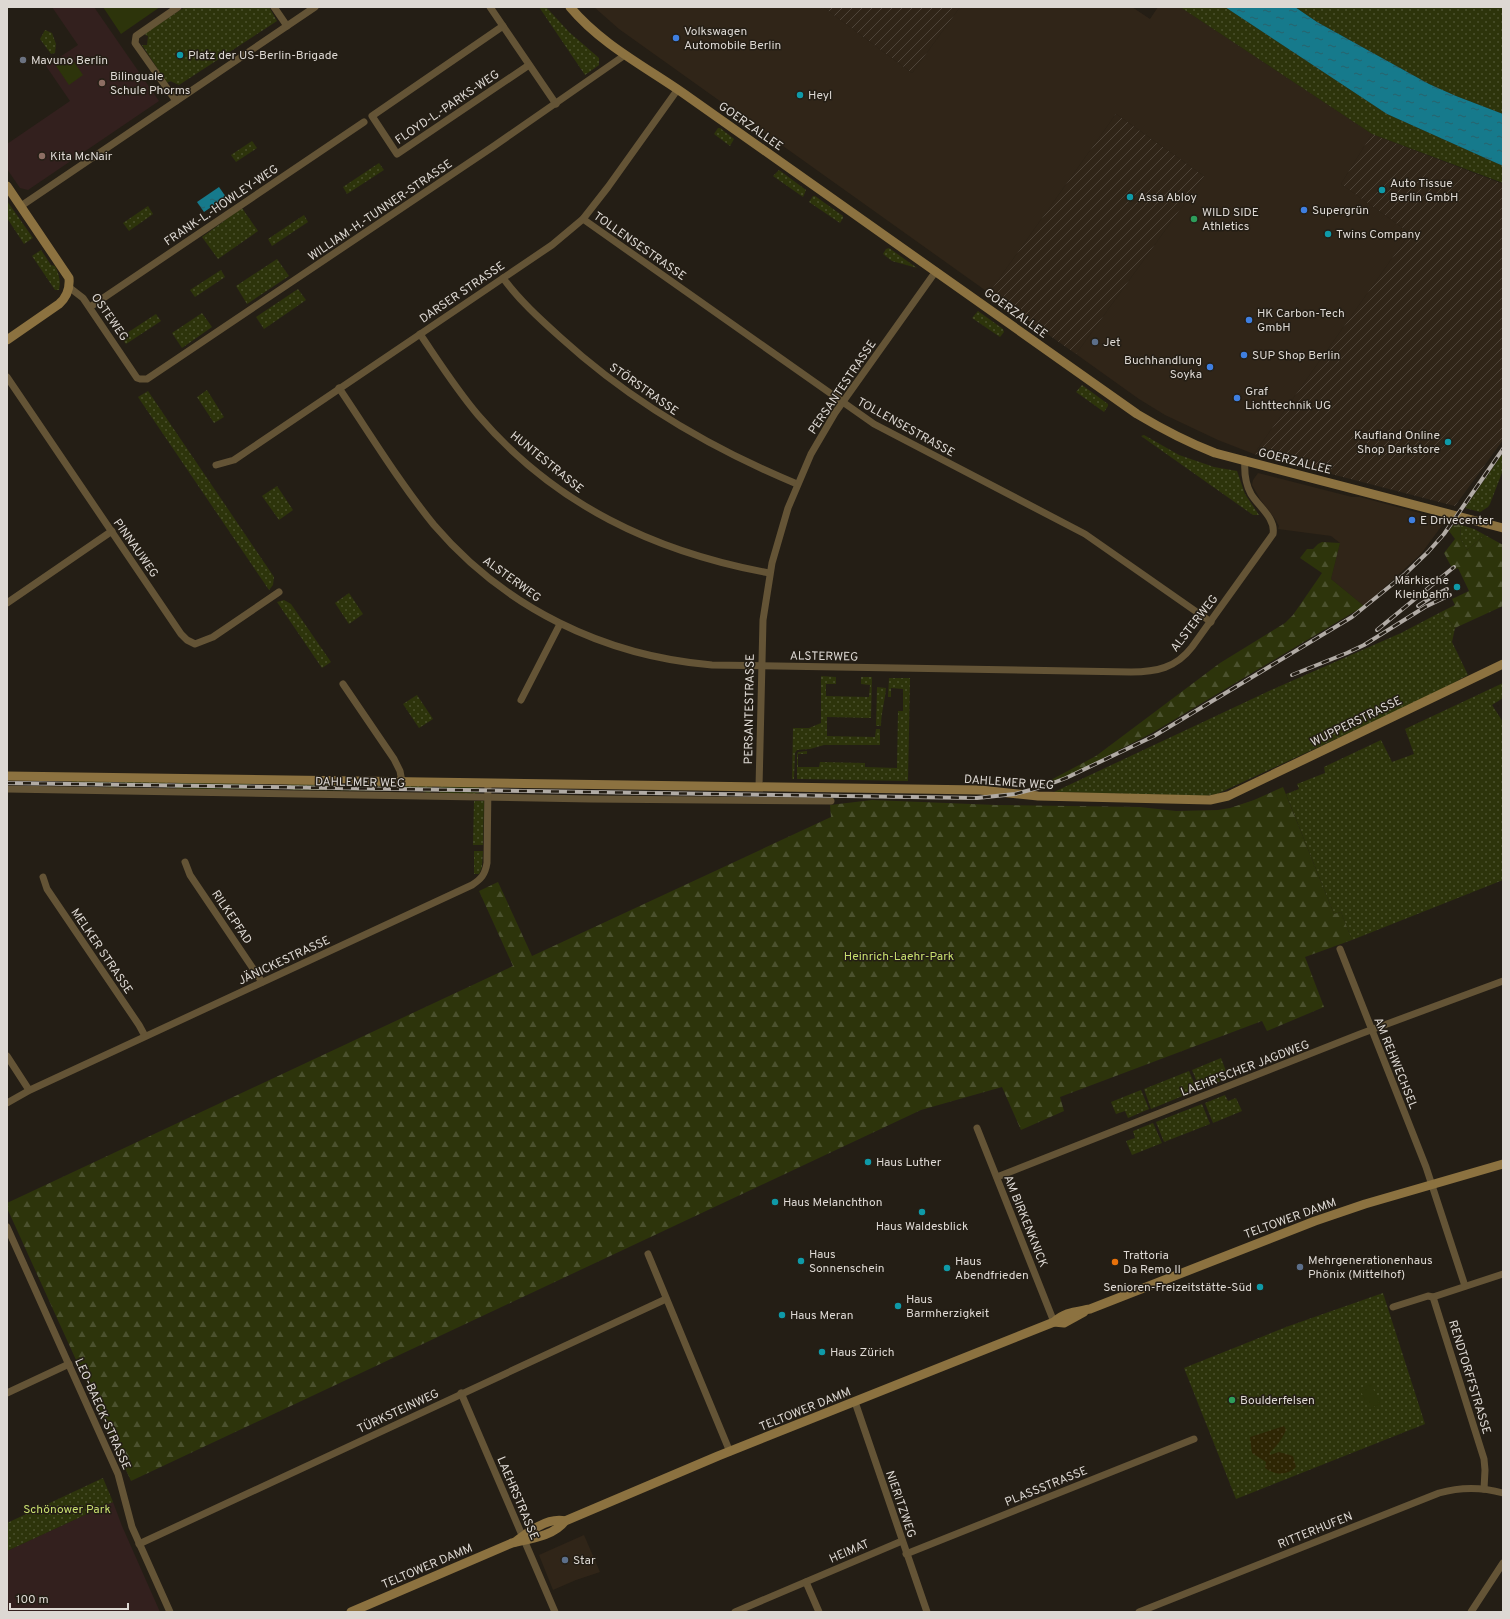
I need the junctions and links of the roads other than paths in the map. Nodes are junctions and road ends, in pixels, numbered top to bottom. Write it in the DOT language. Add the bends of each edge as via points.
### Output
graph roads {
  1 [pos="178,7"];
  2 [pos="274,7"];
  3 [pos="316,7"];
  4 [pos="490,7"];
  5 [pos="570,7"];
  6 [pos="287,26"];
  7 [pos="503,26"];
  8 [pos="625,55"];
  9 [pos="529,65"];
  10 [pos="678,89"];
  11 [pos="176,102"];
  12 [pos="556,104"];
  13 [pos="364,122"];
  14 [pos="7,186"];
  15 [pos="21,206"];
  16 [pos="583,219"];
  17 [pos="936,271"];
  18 [pos="503,278"];
  19 [pos="70,288"];
  20 [pos="90,307"];
  21 [pos="420,334"];
  22 [pos="7,340"];
  23 [pos="7,377"];
  24 [pos="145,380"];
  25 [pos="339,388"];
  26 [pos="842,403"];
  27 [pos="1245,460"];
  28 [pos="216,465"];
  29 [pos="797,484"];
  30 [pos="1503,528"];
  31 [pos="112,531"];
  32 [pos="770,573"];
  33 [pos="279,592"];
  34 [pos="7,603"];
  35 [pos="1211,622"];
  36 [pos="560,624"];
  37 [pos="1503,664"];
  38 [pos="761,666"];
  39 [pos="344,684"];
  40 [pos="521,700"];
  41 [pos="7,776"];
  42 [pos="42,777"];
  43 [pos="69,777"];
  44 [pos="115,778"];
  45 [pos="173,779"];
  46 [pos="254,780"];
  47 [pos="285,780"];
  48 [pos="402,782"];
  49 [pos="435,782"];
  50 [pos="488,783"];
  51 [pos="525,784"];
  52 [pos="543,784"];
  53 [pos="568,784"];
  54 [pos="592,784"];
  55 [pos="605,785"];
  56 [pos="669,786"];
  57 [pos="737,787"];
  58 [pos="759,787"];
  59 [pos="796,788"];
  60 [pos="7,789"];
  61 [pos="41,790"];
  62 [pos="69,790"];
  63 [pos="115,791"];
  64 [pos="173,792"];
  65 [pos="254,794"];
  66 [pos="284,794"];
  67 [pos="435,796"];
  68 [pos="488,796"];
  69 [pos="525,798"];
  70 [pos="543,798"];
  71 [pos="568,798"];
  72 [pos="1220,798"];
  73 [pos="592,799"];
  74 [pos="605,799"];
  75 [pos="669,799"];
  76 [pos="736,800"];
  77 [pos="796,801"];
  78 [pos="830,801"];
  79 [pos="185,862"];
  80 [pos="43,878"];
  81 [pos="1340,950"];
  82 [pos="1503,981"];
  83 [pos="262,982"];
  84 [pos="1372,1030"];
  85 [pos="145,1036"];
  86 [pos="7,1056"];
  87 [pos="29,1090"];
  88 [pos="7,1103"];
  89 [pos="977,1128"];
  90 [pos="1503,1164"];
  91 [pos="997,1177"];
  92 [pos="1432,1185"];
  93 [pos="7,1227"];
  94 [pos="648,1254"];
  95 [pos="1503,1274"];
  96 [pos="1465,1286"];
  97 [pos="1433,1297"];
  98 [pos="666,1299"];
  99 [pos="1393,1307"];
  100 [pos="1054,1322"];
  101 [pos="69,1364"];
  102 [pos="461,1393"];
  103 [pos="7,1394"];
  104 [pos="855,1402"];
  105 [pos="1194,1439"];
  106 [pos="730,1452"];
  107 [pos="1484,1489"];
  108 [pos="1503,1493"];
  109 [pos="523,1538"];
  110 [pos="902,1541"];
  111 [pos="139,1544"];
  112 [pos="906,1554"];
  113 [pos="1503,1563"];
  114 [pos="806,1582"];
  115 [pos="170,1612"];
  116 [pos="351,1612"];
  117 [pos="555,1612"];
  118 [pos="735,1612"];
  119 [pos="819,1612"];
  120 [pos="927,1612"];
  121 [pos="1139,1612"];
  122 [pos="1471,1612"];
  1 -- 11 [label="street" via="136,36 135,42"];
  2 -- 6 [label="street"];
  3 -- 6 [label="street"];
  4 -- 7 [label="street"];
  5 -- 8 [label="main road, GOERZALLEE" via="591,29"];
  6 -- 11 [label="street"];
  7 -- 9 [label="street"];
  7 -- 9 [label="street, FLOYD-L.-PARKS-WEG" via="372,116 397,154"];
  8 -- 10 [label="main road, GOERZALLEE"];
  8 -- 12 [label="street, WILLIAM-H.-TUNNER-STRASSE"];
  9 -- 12 [label="street"];
  10 -- 16 [label="street, DARSER STRASSE"];
  10 -- 17 [label="main road, GOERZALLEE"];
  11 -- 15 [label="street"];
  12 -- 24 [label="street, WILLIAM-H.-TUNNER-STRASSE"];
  13 -- 20 [label="street, FRANK-L.-HOWLEY-WEG"];
  14 -- 15 [label="main road"];
  15 -- 19 [label="main road" via="69,278"];
  16 -- 18 [label="street, DARSER STRASSE" via="552,245"];
  16 -- 26 [label="street, TOLLENSESTRASSE"];
  17 -- 26 [label="street, PERSANTESTRASSE"];
  17 -- 27 [label="main road, GOERZALLEE" via="1137,414 1185,441 1215,453"];
  18 -- 21 [label="street, DARSER STRASSE"];
  18 -- 29 [label="street, STÖRSTRASSE" via="541,320 571,347 602,374 642,403 723,450"];
  19 -- 20 [label="street, OSTEWEG"];
  19 -- 22 [label="main road" via="64,300"];
  20 -- 24 [label="street, OSTEWEG" via="137,378"];
  21 -- 25 [label="street, DARSER STRASSE"];
  21 -- 32 [label="street, HUNTESTRASSE" via="452,382 479,416 513,451 562,491 600,515 656,542 702,558"];
  23 -- 31 [label="street, PINNAUWEG"];
  25 -- 28 [label="street, DARSER STRASSE" via="234,460"];
  25 -- 36 [label="street, ALSTERWEG" via="417,503 446,538 504,590"];
  26 -- 29 [label="street, PERSANTESTRASSE" via="819,439"];
  26 -- 35 [label="street, TOLLENSESTRASSE" via="895,436 1085,534"];
  27 -- 30 [label="main road, GOERZALLEE"];
  27 -- 35 [label="street, ALSTERWEG" via="1247,485 1272,522 1274,530"];
  29 -- 32 [label="street, PERSANTESTRASSE" via="779,535"];
  31 -- 33 [label="street, PINNAUWEG" via="182,634 191,642 198,643 213,637"];
  31 -- 34 [label="street"];
  32 -- 38 [label="street, PERSANTESTRASSE" via="763,620"];
  35 -- 38 [label="street, ALSTERWEG" via="1179,661 1166,668 1148,672"];
  36 -- 38 [label="street, ALSTERWEG" via="595,640 649,656 683,663"];
  36 -- 40 [label="street"];
  37 -- 72 [label="main road, WUPPERSTRASSE"];
  38 -- 58 [label="street, PERSANTESTRASSE"];
  39 -- 48 [label="street" via="394,759"];
  41 -- 42 [label="main road, DAHLEMER WEG"];
  42 -- 43 [label="main road, DAHLEMER WEG"];
  42 -- 61 [label="street"];
  43 -- 44 [label="main road, DAHLEMER WEG"];
  43 -- 62 [label="street"];
  44 -- 45 [label="main road, DAHLEMER WEG"];
  44 -- 63 [label="street"];
  45 -- 46 [label="main road, DAHLEMER WEG"];
  45 -- 64 [label="street"];
  46 -- 47 [label="main road, DAHLEMER WEG"];
  46 -- 65 [label="street"];
  47 -- 48 [label="main road, DAHLEMER WEG"];
  47 -- 66 [label="street"];
  48 -- 49 [label="main road, DAHLEMER WEG"];
  49 -- 50 [label="main road, DAHLEMER WEG"];
  49 -- 67 [label="street"];
  50 -- 51 [label="main road, DAHLEMER WEG"];
  50 -- 68 [label="street, JÄNICKESTRASSE"];
  51 -- 52 [label="main road, DAHLEMER WEG"];
  51 -- 69 [label="street"];
  52 -- 53 [label="main road, DAHLEMER WEG"];
  52 -- 70 [label="street"];
  53 -- 54 [label="main road, DAHLEMER WEG"];
  53 -- 71 [label="street"];
  54 -- 55 [label="main road, DAHLEMER WEG"];
  54 -- 73 [label="street"];
  55 -- 56 [label="main road, DAHLEMER WEG"];
  55 -- 74 [label="street"];
  56 -- 57 [label="main road, DAHLEMER WEG"];
  56 -- 75 [label="street"];
  57 -- 58 [label="main road, DAHLEMER WEG"];
  57 -- 76 [label="street"];
  58 -- 59 [label="main road, DAHLEMER WEG"];
  59 -- 72 [label="main road, DAHLEMER WEG" via="980,790 1048,796 1199,800"];
  59 -- 77 [label="street"];
  60 -- 61 [label="street, DAHLEMER WEG"];
  61 -- 62 [label="street, DAHLEMER WEG"];
  62 -- 63 [label="street, DAHLEMER WEG"];
  63 -- 64 [label="street, DAHLEMER WEG"];
  64 -- 65 [label="street, DAHLEMER WEG"];
  65 -- 66 [label="street, DAHLEMER WEG"];
  66 -- 67 [label="street, DAHLEMER WEG"];
  67 -- 68 [label="street, DAHLEMER WEG"];
  68 -- 69 [label="street, DAHLEMER WEG"];
  68 -- 83 [label="street, JÄNICKESTRASSE" via="487,863 482,879"];
  69 -- 70 [label="street, DAHLEMER WEG"];
  70 -- 71 [label="street, DAHLEMER WEG"];
  71 -- 73 [label="street, DAHLEMER WEG"];
  73 -- 74 [label="street, DAHLEMER WEG"];
  74 -- 75 [label="street, DAHLEMER WEG"];
  75 -- 76 [label="street, DAHLEMER WEG"];
  76 -- 77 [label="street, DAHLEMER WEG"];
  77 -- 78 [label="street, DAHLEMER WEG"];
  79 -- 83 [label="street, RILKEPFAD" via="190,875"];
  80 -- 85 [label="street, MELKER STRASSE" via="47,889"];
  81 -- 84 [label="street, AM REHWECHSEL"];
  82 -- 84 [label="street, LAEHR'SCHER JAGDWEG"];
  83 -- 85 [label="street, JÄNICKESTRASSE"];
  84 -- 91 [label="street, LAEHR'SCHER JAGDWEG"];
  84 -- 92 [label="street, AM REHWECHSEL"];
  85 -- 87 [label="street, JÄNICKESTRASSE"];
  86 -- 87 [label="street"];
  87 -- 88 [label="street, JÄNICKESTRASSE"];
  89 -- 91 [label="street, AM BIRKENKNICK"];
  90 -- 92 [label="main road, TELTOWER DAMM"];
  91 -- 100 [label="street, AM BIRKENKNICK"];
  92 -- 96 [label="street"];
  92 -- 100 [label="main road, TELTOWER DAMM" via="1295,1228 1090,1309 1064,1323"];
  93 -- 101 [label="street, LEO-BAECK-STRASSE"];
  94 -- 98 [label="street"];
  95 -- 96 [label="street"];
  96 -- 97 [label="street"];
  97 -- 99 [label="street" via="1428,1296"];
  97 -- 107 [label="street, RENDTORFFSTRASSE" via="1484,1459"];
  98 -- 102 [label="street, TÜRKSTEINWEG"];
  98 -- 106 [label="street"];
  100 -- 104 [label="main road, TELTOWER DAMM"];
  101 -- 103 [label="street"];
  101 -- 111 [label="street, LEO-BAECK-STRASSE" via="118,1474"];
  102 -- 109 [label="street, LAEHRSTRASSE"];
  102 -- 111 [label="street, TÜRKSTEINWEG"];
  104 -- 106 [label="main road, TELTOWER DAMM"];
  104 -- 110 [label="street, NIERITZWEG"];
  105 -- 112 [label="street, PLASSSTRASSE"];
  106 -- 109 [label="main road, TELTOWER DAMM" via="565,1521 557,1519 529,1531"];
  107 -- 108 [label="street, RITTERHUFEN"];
  107 -- 121 [label="street, RITTERHUFEN" via="1460,1489 1439,1493"];
  109 -- 116 [label="main road, TELTOWER DAMM"];
  109 -- 117 [label="street, LAEHRSTRASSE"];
  110 -- 112 [label="street, NIERITZWEG"];
  110 -- 114 [label="street, HEIMAT"];
  111 -- 115 [label="street, LEO-BAECK-STRASSE"];
  112 -- 120 [label="street, NIERITZWEG"];
  113 -- 122 [label="street"];
  114 -- 118 [label="street, HEIMAT"];
  114 -- 119 [label="street"];
}
